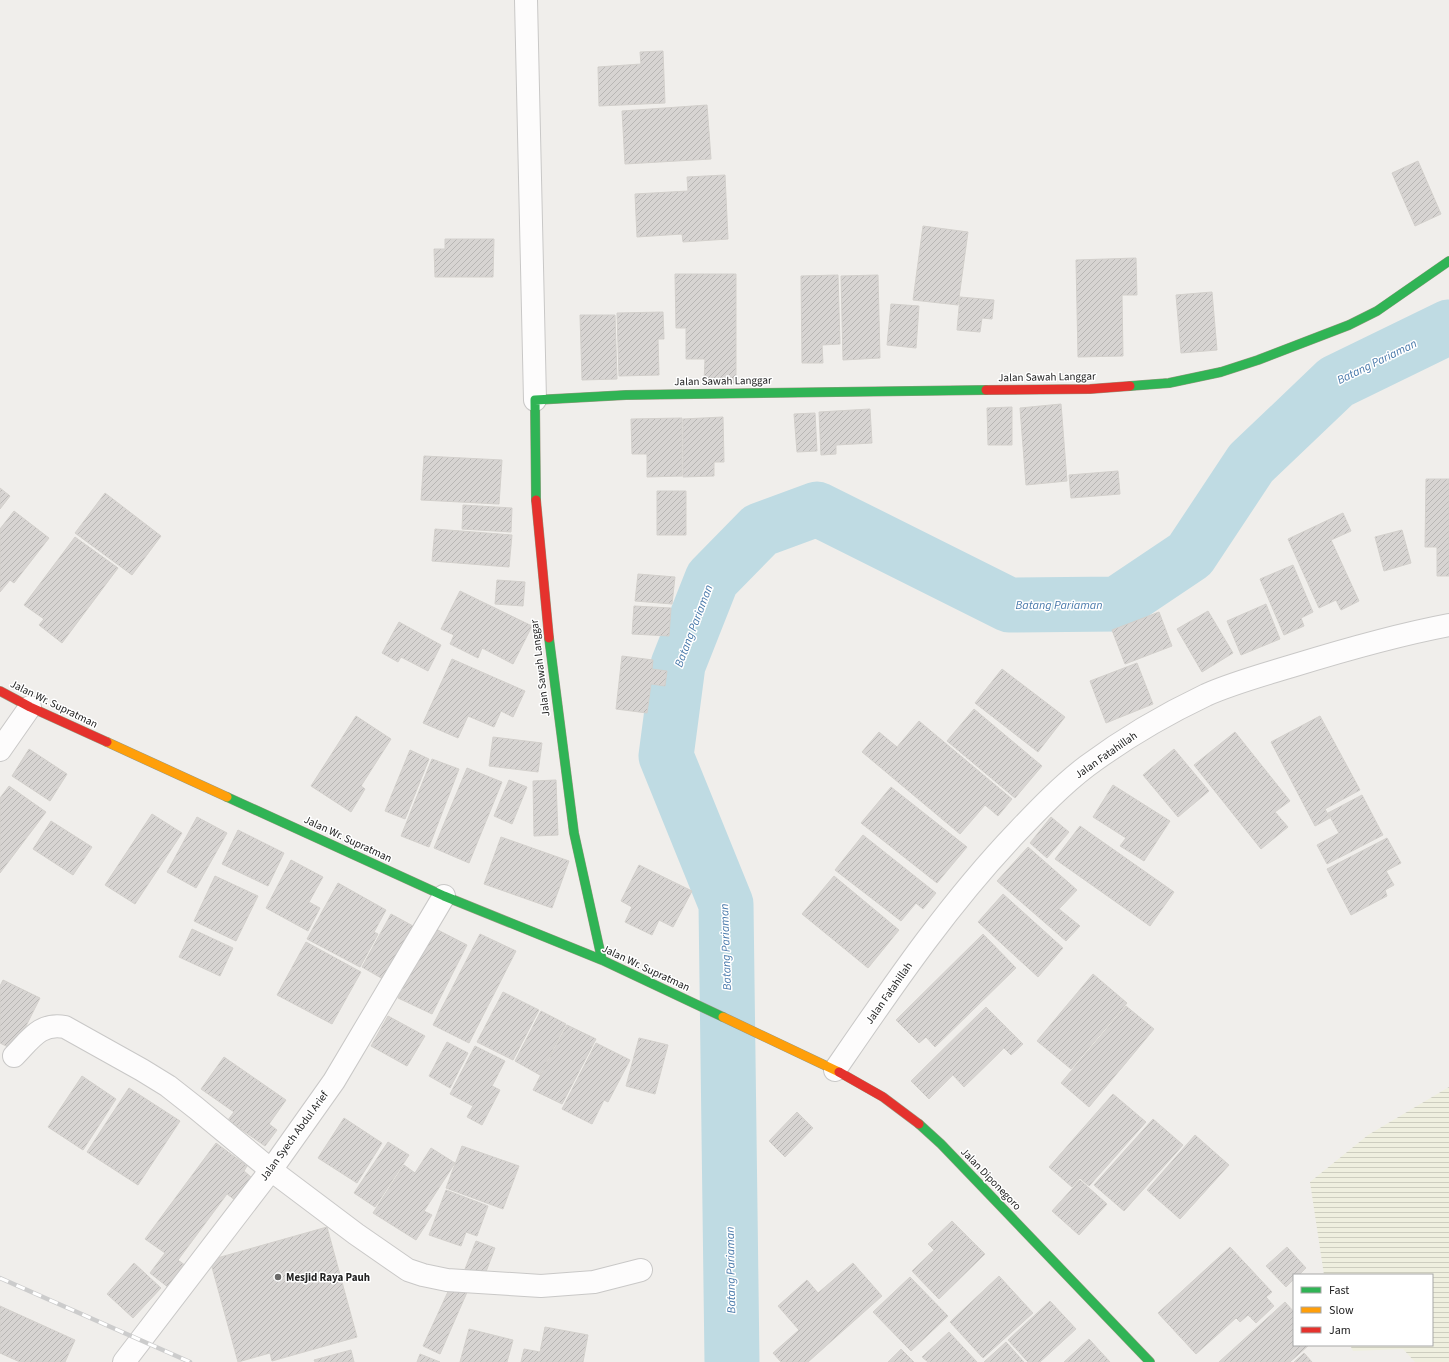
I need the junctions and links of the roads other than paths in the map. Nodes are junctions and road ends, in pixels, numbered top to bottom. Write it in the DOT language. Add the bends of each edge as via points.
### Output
graph roads {
  1 [pos="526,0"];
  2 [pos="1449,261"];
  3 [pos="535,400"];
  4 [pos="1449,625"];
  5 [pos="0,691"];
  6 [pos="30,707"];
  7 [pos="0,750"];
  8 [pos="444,896"];
  9 [pos="602,960"];
  10 [pos="787,1049"];
  11 [pos="14,1056"];
  12 [pos="835,1070"];
  13 [pos="271,1170"];
  14 [pos="641,1270"];
  15 [pos="132,1360"];
  16 [pos="1150,1362"];
  1 -- 3 [label="street"];
  2 -- 3 [label="street, Jalan Sawah Langgar" via="1378,311 1349,325 1221,372 1169,383 1090,389 626,395"];
  3 -- 9 [label="street, Jalan Sawah Langgar" via="536,493 548,633 574,833"];
  4 -- 12 [label="street, Jalan Fatahillah" via="1332,654 1237,683 1205,696 1166,717 1086,767 1041,807 980,871 902,972"];
  5 -- 6 [label="street, Jalan Wr. Supratman"];
  6 -- 7 [label="street"];
  6 -- 8 [label="street, Jalan Wr. Supratman"];
  8 -- 9 [label="street, Jalan Wr. Supratman"];
  8 -- 13 [label="street, Jalan Syech Abdul Arief" via="334,1081"];
  9 -- 10 [label="street, Jalan Wr. Supratman"];
  10 -- 12 [label="street, Jalan Diponegoro"];
  11 -- 13 [label="street" via="37,1032 46,1027 54,1025 65,1028 168,1086"];
  12 -- 16 [label="street, Jalan Diponegoro" via="883,1097 910,1116 941,1144"];
  13 -- 14 [label="street" via="394,1261 408,1270 423,1275 470,1283 541,1286 594,1282"];
  13 -- 15 [label="street, Jalan Syech Abdul Arief"];
}
